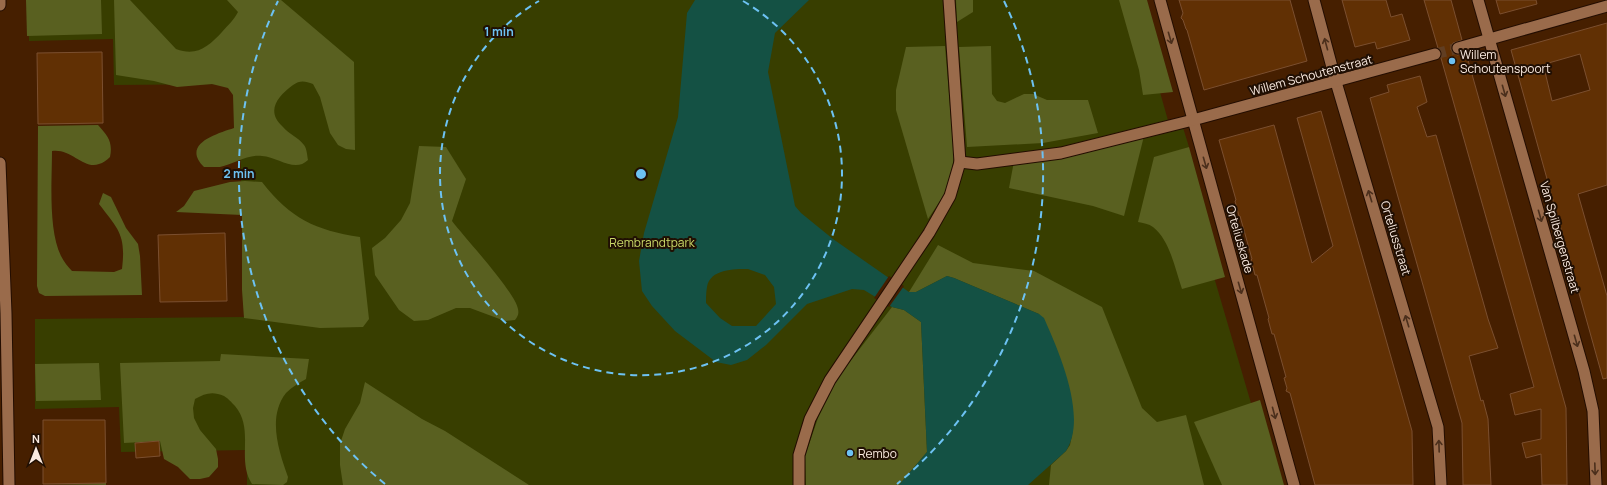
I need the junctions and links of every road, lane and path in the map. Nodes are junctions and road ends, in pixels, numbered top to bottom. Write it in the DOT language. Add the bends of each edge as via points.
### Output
graph roads {
  1 [pos="0,0"];
  2 [pos="949,0"];
  3 [pos="1160,0"];
  4 [pos="1314,0"];
  5 [pos="1478,0"];
  6 [pos="0,5"];
  7 [pos="1607,6"];
  8 [pos="1489,39"];
  9 [pos="1458,48"];
  10 [pos="1434,54"];
  11 [pos="1336,82"];
  12 [pos="1194,120"];
  13 [pos="960,162"];
  14 [pos="0,163"];
  15 [pos="9,485"];
  16 [pos="799,485"];
  17 [pos="1294,485"];
  18 [pos="1441,485"];
  19 [pos="1596,485"];
  1 -- 6 [label="street"];
  2 -- 13 [label="street"];
  3 -- 12 [label="street, Orteliuskade, one-way"];
  11 -- 4 [label="street, Orteliusstraat, one-way"];
  5 -- 8 [label="street, Van Spilbergenstraat"];
  7 -- 8 [label="street"];
  8 -- 9 [label="street"];
  8 -- 19 [label="street, Van Spilbergenstraat, one-way" via="1584,371 1593,411"];
  10 -- 11 [label="street, Willem Schoutenstraat"];
  11 -- 12 [label="street, Willem Schoutenstraat"];
  18 -- 11 [label="street, Orteliusstraat, one-way" via="1438,427"];
  12 -- 13 [label="street, Willem Schoutenstraat" via="1061,153 976,164"];
  12 -- 17 [label="street, Orteliuskade, one-way"];
  13 -- 16 [label="street" via="950,196 929,233 830,380 810,419 799,455"];
  14 -- 15 [label="street"];
}
